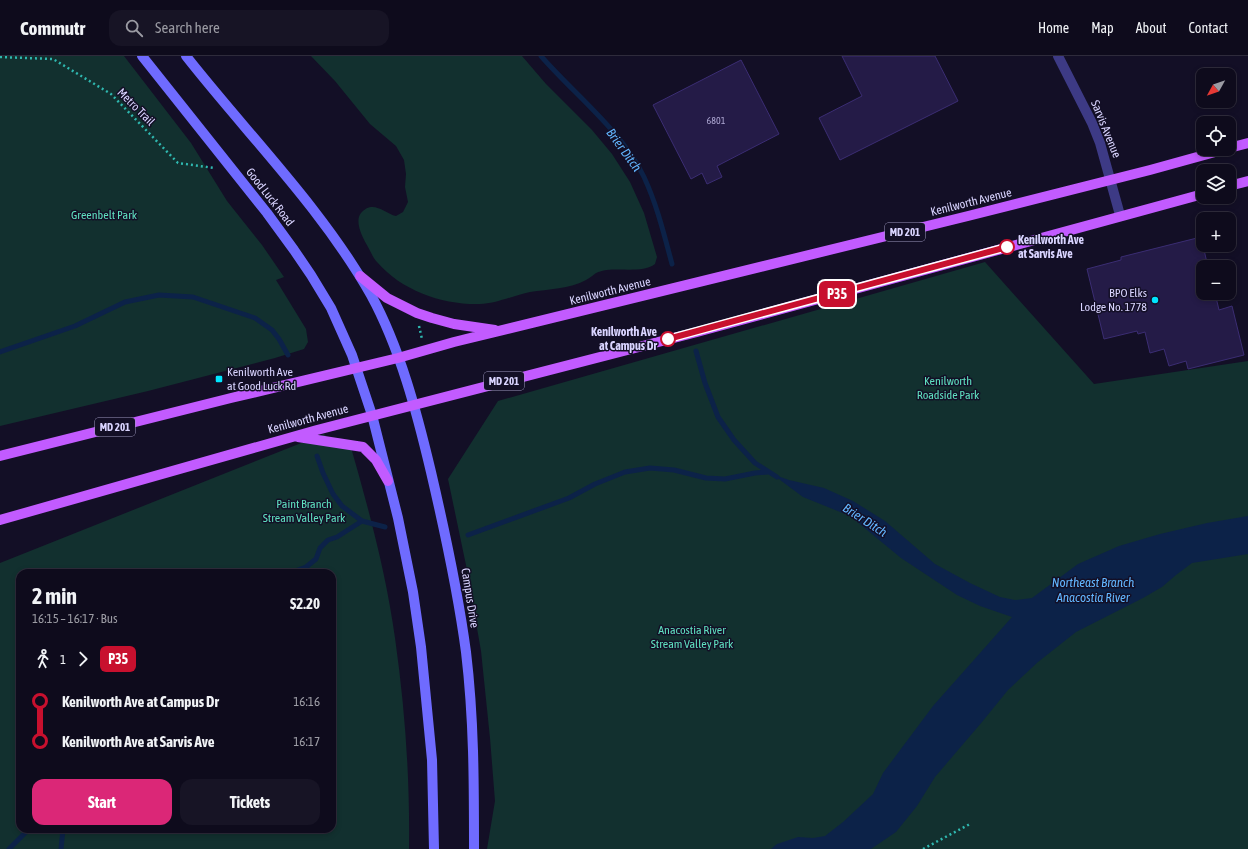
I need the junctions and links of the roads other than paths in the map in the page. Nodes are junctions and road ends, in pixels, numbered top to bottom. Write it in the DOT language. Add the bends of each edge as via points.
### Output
graph roads {
  1 [pos="142,56"];
  2 [pos="186,56"];
  3 [pos="1058,56"];
  4 [pos="1248,143"];
  5 [pos="1236,147"];
  6 [pos="1202,156"];
  7 [pos="1111,180"];
  8 [pos="1248,181"];
  9 [pos="1236,184"];
  10 [pos="1196,196"];
  11 [pos="1120,215"];
  12 [pos="360,276"];
  13 [pos="501,331"];
  14 [pos="398,358"];
  15 [pos="357,368"];
  16 [pos="414,404"];
  17 [pos="372,415"];
  18 [pos="294,436"];
  19 [pos="0,456"];
  20 [pos="388,481"];
  21 [pos="0,520"];
  22 [pos="434,849"];
  23 [pos="474,849"];
  1 -- 15 [label="main road, Good Luck Road" via="267,213 311,275 334,315"];
  2 -- 12 [label="main road, Good Luck Road" via="280,168"];
  3 -- 7 [label="street, Sarvis Avenue" via="1092,124"];
  4 -- 5 [label="main road, Kenilworth Avenue / MD 201"];
  6 -- 7 [label="main road, Kenilworth Avenue / MD 201"];
  7 -- 11 [label="street, Sarvis Avenue"];
  7 -- 13 [label="main road, Kenilworth Avenue / MD 201"];
  8 -- 9 [label="main road"];
  10 -- 11 [label="main road, Kenilworth Avenue / MD 201"];
  11 -- 16 [label="main road, Kenilworth Avenue / MD 201" via="697,332"];
  12 -- 13 [label="main road" via="387,298 432,318"];
  12 -- 14 [label="main road, Good Luck Road" via="383,320"];
  13 -- 14 [label="main road, Kenilworth Avenue / MD 201"];
  14 -- 15 [label="main road, Kenilworth Avenue / MD 201"];
  14 -- 16 [label="main road, Campus Drive"];
  15 -- 17 [label="main road"];
  15 -- 19 [label="main road, Kenilworth Avenue / MD 201"];
  16 -- 17 [label="main road, Kenilworth Avenue / MD 201"];
  16 -- 23 [label="main road, Campus Drive" via="449,551 466,652 474,757"];
  17 -- 18 [label="main road, Kenilworth Avenue / MD 201"];
  17 -- 20 [label="main road"];
  18 -- 20 [label="main road" via="363,447 376,460"];
  18 -- 21 [label="main road, Kenilworth Avenue / MD 201"];
  20 -- 22 [label="main road" via="413,592 421,647 432,760"];
}
